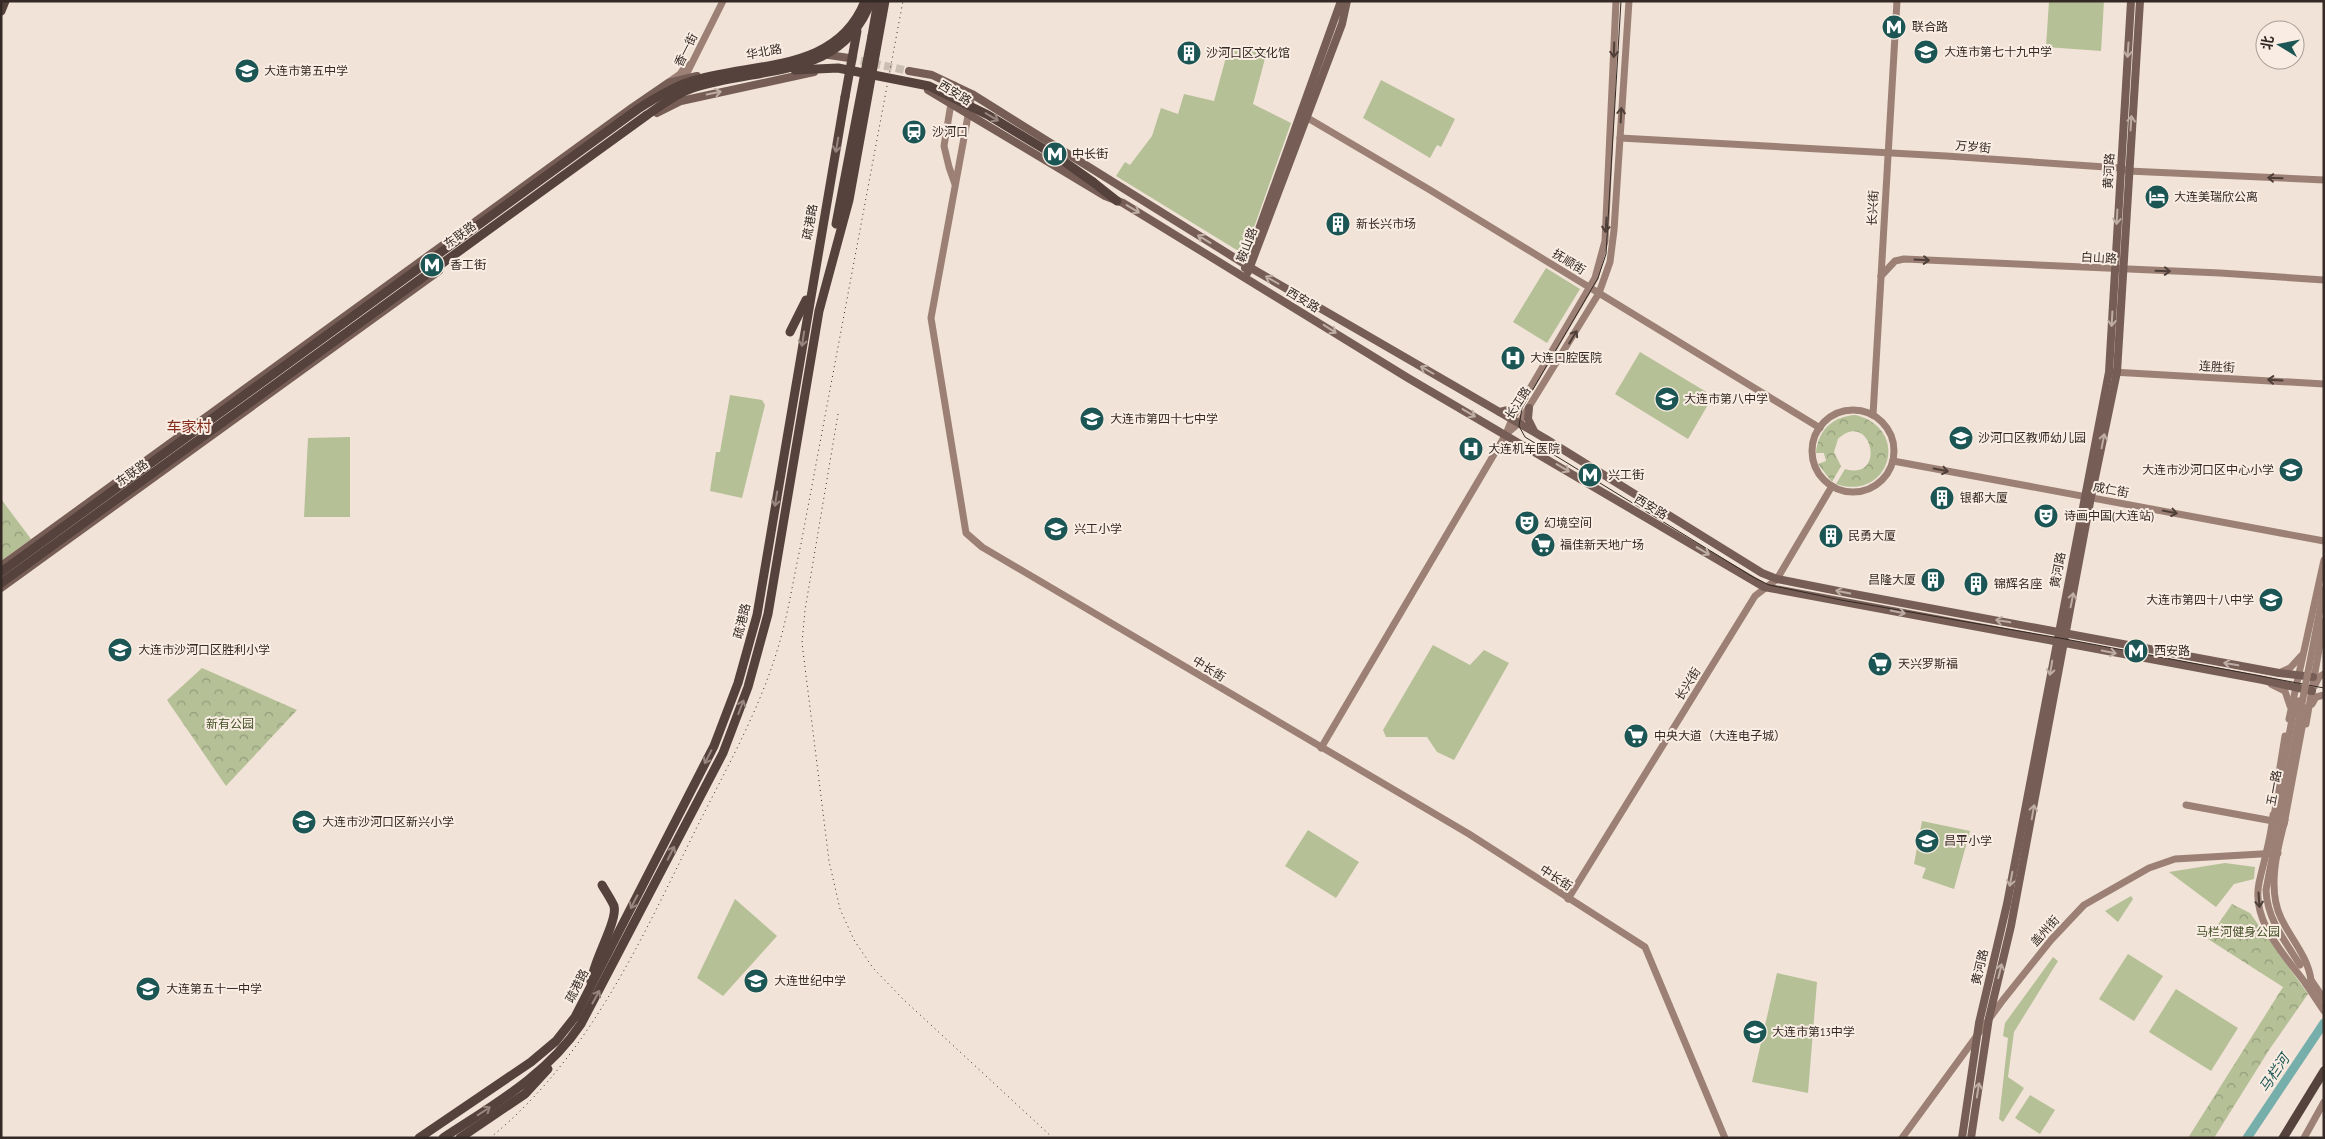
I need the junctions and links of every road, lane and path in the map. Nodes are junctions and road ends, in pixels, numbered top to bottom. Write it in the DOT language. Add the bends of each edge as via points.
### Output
graph roads {
  1 [pos="5,1"];
  2 [pos="718,1"];
  3 [pos="723,1"];
  4 [pos="863,1"];
  5 [pos="871,1"];
  6 [pos="878,1"];
  7 [pos="885,1"];
  8 [pos="1341,1"];
  9 [pos="1347,1"];
  10 [pos="1616,1"];
  11 [pos="1629,1"];
  12 [pos="1897,1"];
  13 [pos="2131,1"];
  14 [pos="2140,1"];
  15 [pos="1,11"];
  16 [pos="849,58"];
  17 [pos="777,71"];
  18 [pos="910,71"];
  19 [pos="845,73"];
  20 [pos="684,79"];
  21 [pos="668,83"];
  22 [pos="906,84"];
  23 [pos="954,86"];
  24 [pos="972,94"];
  25 [pos="943,98"];
  26 [pos="951,104"];
  27 [pos="667,107"];
  28 [pos="950,114"];
  29 [pos="968,114"];
  30 [pos="1306,117"];
  31 [pos="1620,138"];
  32 [pos="1888,153"];
  33 [pos="2120,168"];
  34 [pos="2128,171"];
  35 [pos="2324,180"];
  36 [pos="955,184"];
  37 [pos="1117,201"];
  38 [pos="1248,266"];
  39 [pos="2119,270"];
  40 [pos="1881,276"];
  41 [pos="1243,277"];
  42 [pos="2324,280"];
  43 [pos="1590,288"];
  44 [pos="811,291"];
  45 [pos="1599,293"];
  46 [pos="819,311"];
  47 [pos="790,332"];
  48 [pos="2113,372"];
  49 [pos="2324,384"];
  50 [pos="1522,401"];
  51 [pos="1529,408"];
  52 [pos="1500,412"];
  53 [pos="1873,415"];
  54 [pos="1512,419"];
  55 [pos="1519,423"];
  56 [pos="1820,428"];
  57 [pos="1535,433"];
  58 [pos="1506,434"];
  59 [pos="1893,461"];
  60 [pos="1832,486"];
  61 [pos="2088,497"];
  62 [pos="2324,541"];
  63 [pos="2324,560"];
  64 [pos="1,566"];
  65 [pos="1,572"];
  66 [pos="1777,579"];
  67 [pos="1,583"];
  68 [pos="1764,587"];
  69 [pos="1,588"];
  70 [pos="2324,588"];
  71 [pos="2324,621"];
  72 [pos="2058,631"];
  73 [pos="2066,632"];
  74 [pos="2060,642"];
  75 [pos="2304,646"];
  76 [pos="2317,657"];
  77 [pos="2324,670"];
  78 [pos="2279,673"];
  79 [pos="2298,674"];
  80 [pos="2320,676"];
  81 [pos="2263,680"];
  82 [pos="2296,686"];
  83 [pos="2312,691"];
  84 [pos="2303,692"];
  85 [pos="2324,694"];
  86 [pos="2291,711"];
  87 [pos="2307,719"];
  88 [pos="1321,748"];
  89 [pos="2186,805"];
  90 [pos="2273,821"];
  91 [pos="2284,824"];
  92 [pos="2267,853"];
  93 [pos="2278,853"];
  94 [pos="602,885"];
  95 [pos="1568,899"];
  96 [pos="2309,982"];
  97 [pos="590,990"];
  98 [pos="2324,999"];
  99 [pos="2324,1011"];
  100 [pos="1989,1018"];
  101 [pos="1977,1036"];
  102 [pos="571,1040"];
  103 [pos="2324,1072"];
  104 [pos="2324,1080"];
  105 [pos="2324,1102"];
  106 [pos="419,1138"];
  107 [pos="443,1138"];
  108 [pos="460,1138"];
  109 [pos="1725,1138"];
  110 [pos="1902,1138"];
  111 [pos="1962,1138"];
  112 [pos="1971,1138"];
  113 [pos="2283,1138"];
  114 [pos="2288,1138"];
  115 [pos="2304,1138"];
  1 -- 15 [label="highway"];
  2 -- 21 [label="street, 香一街" via="684,68"];
  3 -- 20 [label="street, 香一街"];
  4 -- 44 [label="highway, 疏港路, one-way, bridge"];
  4 -- 65 [label="highway, 东联路, bridge" via="854,21 828,48 797,59 690,82 638,109"];
  5 -- 17 [label="highway, 东联路, bridge" via="858,30 834,50 799,66"];
  6 -- 46 [label="highway, bridge"];
  7 -- 46 [label="highway" via="849,200"];
  8 -- 38 [label="main road, 鞍山路"];
  9 -- 30 [label="main road, 鞍山路" via="1342,24"];
  10 -- 43 [label="street, 长江路, one-way" via="1605,241 1599,270"];
  31 -- 11 [label="street, 长江路, one-way"];
  12 -- 32 [label="street, 长兴街"];
  13 -- 33 [label="main road, 黄河路, one-way"];
  34 -- 14 [label="main road, 黄河路, one-way"];
  16 -- 20 [label="main road, 华北路" via="805,55"];
  17 -- 37 [label="highway, one-way, bridge" via="838,68 929,86 988,115 1059,158"];
  17 -- 67 [label="highway, 东联路, bridge" via="692,88 665,103"];
  18 -- 23 [label="main road, 西安路" via="932,75"];
  27 -- 19 [label="main road, one-way" via="702,95 815,72"];
  20 -- 21 [label="main road, 华北路"];
  20 -- 27 [label="street, 香一街"];
  21 -- 64 [label="main road"];
  22 -- 25 [label="main road, 西安路"];
  23 -- 24 [label="main road, 西安路"];
  23 -- 26 [label="street"];
  24 -- 29 [label="street, 中长街"];
  38 -- 24 [label="main road, 西安路, one-way"];
  25 -- 26 [label="main road, 西安路"];
  25 -- 28 [label="street"];
  26 -- 28 [label="street"];
  26 -- 29 [label="main road, 西安路"];
  27 -- 69 [label="main road"];
  28 -- 36 [label="street" via="944,146"];
  29 -- 36 [label="street, 中长街"];
  29 -- 37 [label="main road, 西安路"];
  30 -- 38 [label="main road, 鞍山路"];
  30 -- 43 [label="street, 抚顺街"];
  31 -- 32 [label="street, 万岁街"];
  31 -- 45 [label="street, 长江路" via="1612,252"];
  32 -- 33 [label="street, 万岁街"];
  32 -- 40 [label="street, 长兴街"];
  33 -- 34 [label="street, 万岁街"];
  33 -- 39 [label="main road, 黄河路, one-way"];
  35 -- 34 [label="street, 万岁街, one-way"];
  34 -- 39 [label="main road, 黄河路"];
  36 -- 88 [label="street, 中长街" via="931,318 966,533 982,548"];
  37 -- 41 [label="main road, 西安路, one-way"];
  38 -- 41 [label="main road, 鞍山路"];
  52 -- 38 [label="main road, 西安路, one-way"];
  40 -- 39 [label="street, 白山路, one-way" via="1894,261 1904,259"];
  39 -- 42 [label="street, 白山路, one-way"];
  39 -- 48 [label="main road, 黄河路"];
  40 -- 53 [label="street, 长兴街"];
  41 -- 58 [label="main road, 西安路, one-way"];
  43 -- 45 [label="street, 抚顺街"];
  43 -- 50 [label="street, 长江路"];
  44 -- 47 [label="highway"];
  44 -- 97 [label="highway, 疏港路, one-way" via="757,615 738,683 714,746"];
  51 -- 45 [label="street, 长江路, one-way"];
  45 -- 56 [label="street, 抚顺街"];
  102 -- 46 [label="highway, one-way" via="723,753 748,687 768,614"];
  49 -- 48 [label="street, 连胜街, one-way"];
  48 -- 61 [label="main road, 黄河路"];
  50 -- 52 [label="main road" via="1512,409"];
  50 -- 54 [label="street, 长江路"];
  51 -- 55 [label="street, 长江路"];
  51 -- 57 [label="main road" via="1528,419"];
  52 -- 54 [label="main road, 西安路"];
  53 -- 56 [label="street" via="1850,410 1828,419"];
  53 -- 59 [label="street" via="1891,435"];
  54 -- 55 [label="main road, 西安路"];
  54 -- 58 [label="street, 长江路"];
  55 -- 57 [label="main road, 西安路"];
  55 -- 58 [label="street, 长江路"];
  56 -- 60 [label="street" via="1812,453 1822,478"];
  57 -- 66 [label="main road, 西安路" via="1762,574"];
  58 -- 68 [label="main road, 西安路, one-way"];
  58 -- 88 [label="street"];
  59 -- 60 [label="street" via="1883,480 1864,491 1842,491"];
  59 -- 61 [label="street, 成仁街, one-way"];
  60 -- 66 [label="street, 长兴街"];
  61 -- 62 [label="street, 成仁街, one-way"];
  61 -- 72 [label="main road, 黄河路"];
  73 -- 61 [label="main road, 黄河路, one-way"];
  63 -- 75 [label="street"];
  66 -- 68 [label="street, 长兴街"];
  72 -- 66 [label="main road, 西安路, one-way"];
  68 -- 74 [label="main road, 西安路, one-way"];
  68 -- 95 [label="street, 长兴街" via="1755,596"];
  70 -- 84 [label="street, 五一路, bridge"];
  71 -- 76 [label="street"];
  72 -- 73 [label="main road, 西安路"];
  72 -- 74 [label="main road, 黄河路"];
  73 -- 74 [label="main road, 黄河路"];
  78 -- 73 [label="main road, 西安路, one-way"];
  74 -- 81 [label="main road, 西安路, one-way"];
  100 -- 74 [label="main road, 黄河路, one-way" via="2012,926"];
  74 -- 101 [label="main road, 黄河路, one-way"];
  75 -- 78 [label="street" via="2294,665"];
  75 -- 79 [label="street"];
  76 -- 77 [label="street" via="2318,665"];
  76 -- 80 [label="street"];
  78 -- 79 [label="main road, 西安路"];
  79 -- 80 [label="main road, 西安路"];
  79 -- 82 [label="street"];
  80 -- 82 [label="street"];
  80 -- 83 [label="street"];
  81 -- 82 [label="main road, 西安路"];
  81 -- 86 [label="street" via="2285,691"];
  82 -- 83 [label="main road, 西安路"];
  82 -- 86 [label="street"];
  83 -- 85 [label="street, 西安路"];
  83 -- 87 [label="street"];
  84 -- 90 [label="street, bridge" via="2293,714"];
  84 -- 91 [label="street, bridge" via="2304,717"];
  84 -- 96 [label="street, 五一路, bridge" via="2266,890 2266,905"];
  85 -- 87 [label="street" via="2314,700"];
  86 -- 90 [label="street" via="2277,777"];
  87 -- 91 [label="street"];
  88 -- 95 [label="street, 中长街" via="1469,834"];
  89 -- 90 [label="street"];
  90 -- 92 [label="street"];
  91 -- 93 [label="street"];
  92 -- 93 [label="street, 盖州街"];
  92 -- 96 [label="street, one-way" via="2258,893 2260,914 2267,929"];
  92 -- 100 [label="street, 盖州街" via="2176,859 2127,880 2084,906 2051,940"];
  93 -- 96 [label="street" via="2273,890 2275,903 2310,969"];
  94 -- 97 [label="highway" via="614,907 614,917 592,973"];
  95 -- 109 [label="street, 中长街" via="1645,947"];
  96 -- 98 [label="street, bridge"];
  96 -- 99 [label="street, bridge"];
  97 -- 106 [label="highway, 疏港路" via="556,1041 504,1081"];
  100 -- 101 [label="street, 盖州街"];
  112 -- 100 [label="main road, 黄河路, one-way"];
  101 -- 110 [label="street, 盖州街"];
  101 -- 111 [label="main road, 黄河路"];
  107 -- 102 [label="highway, one-way" via="534,1077"];
  102 -- 108 [label="highway" via="525,1094"];
  103 -- 113 [label="highway"];
  104 -- 114 [label="highway"];
  105 -- 115 [label="street"];
}
